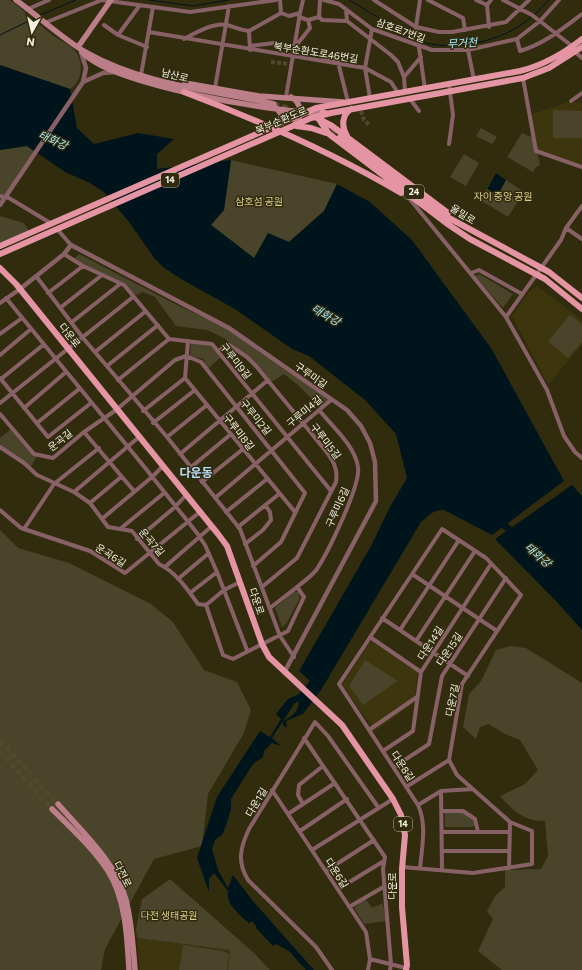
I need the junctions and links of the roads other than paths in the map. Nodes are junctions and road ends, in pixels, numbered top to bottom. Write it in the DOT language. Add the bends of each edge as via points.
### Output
graph roads {
  1 [pos="16,0"];
  2 [pos="49,0"];
  3 [pos="276,0"];
  4 [pos="280,0"];
  5 [pos="303,0"];
  6 [pos="320,0"];
  7 [pos="324,0"];
  8 [pos="374,0"];
  9 [pos="420,0"];
  10 [pos="428,0"];
  11 [pos="476,0"];
  12 [pos="491,0"];
  13 [pos="503,0"];
  14 [pos="529,0"];
  15 [pos="559,0"];
  16 [pos="110,1"];
  17 [pos="140,5"];
  18 [pos="487,5"];
  19 [pos="228,6"];
  20 [pos="153,7"];
  21 [pos="28,9"];
  22 [pos="346,9"];
  23 [pos="281,13"];
  24 [pos="582,14"];
  25 [pos="299,15"];
  26 [pos="319,17"];
  27 [pos="308,20"];
  28 [pos="347,21"];
  29 [pos="540,21"];
  30 [pos="46,22"];
  31 [pos="226,24"];
  32 [pos="104,25"];
  33 [pos="416,27"];
  34 [pos="489,27"];
  35 [pos="372,29"];
  36 [pos="465,30"];
  37 [pos="249,31"];
  38 [pos="149,32"];
  39 [pos="556,34"];
  40 [pos="118,35"];
  41 [pos="184,38"];
  42 [pos="516,39"];
  43 [pos="582,39"];
  44 [pos="370,40"];
  45 [pos="222,45"];
  46 [pos="78,47"];
  47 [pos="147,47"];
  48 [pos="295,47"];
  49 [pos="582,47"];
  50 [pos="250,48"];
  51 [pos="573,49"];
  52 [pos="468,50"];
  53 [pos="293,57"];
  54 [pos="421,57"];
  55 [pos="582,58"];
  56 [pos="100,59"];
  57 [pos="90,60"];
  58 [pos="339,64"];
  59 [pos="86,68"];
  60 [pos="365,68"];
  61 [pos="119,73"];
  62 [pos="141,75"];
  63 [pos="404,77"];
  64 [pos="523,78"];
  65 [pos="474,80"];
  66 [pos="82,84"];
  67 [pos="449,84"];
  68 [pos="215,88"];
  69 [pos="425,88"];
  70 [pos="184,92"];
  71 [pos="405,92"];
  72 [pos="450,92"];
  73 [pos="398,93"];
  74 [pos="582,93"];
  75 [pos="289,97"];
  76 [pos="370,98"];
  77 [pos="410,99"];
  78 [pos="571,101"];
  79 [pos="348,102"];
  80 [pos="331,105"];
  81 [pos="275,106"];
  82 [pos="352,109"];
  83 [pos="419,111"];
  84 [pos="302,113"];
  85 [pos="319,116"];
  86 [pos="279,123"];
  87 [pos="290,127"];
  88 [pos="329,134"];
  89 [pos="340,137"];
  90 [pos="348,137"];
  91 [pos="449,144"];
  92 [pos="582,167"];
  93 [pos="0,196"];
  94 [pos="409,198"];
  95 [pos="0,206"];
  96 [pos="582,206"];
  97 [pos="432,212"];
  98 [pos="566,228"];
  99 [pos="582,239"];
  100 [pos="491,242"];
  101 [pos="71,245"];
  102 [pos="0,246"];
  103 [pos="0,254"];
  104 [pos="64,254"];
  105 [pos="83,266"];
  106 [pos="0,268"];
  107 [pos="541,268"];
  108 [pos="471,273"];
  109 [pos="536,274"];
  110 [pos="102,275"];
  111 [pos="36,276"];
  112 [pos="120,284"];
  113 [pos="20,289"];
  114 [pos="48,293"];
  115 [pos="522,294"];
  116 [pos="133,297"];
  117 [pos="6,298"];
  118 [pos="582,298"];
  119 [pos="0,303"];
  120 [pos="60,308"];
  121 [pos="582,309"];
  122 [pos="146,311"];
  123 [pos="506,316"];
  124 [pos="22,318"];
  125 [pos="72,322"];
  126 [pos="158,325"];
  127 [pos="31,329"];
  128 [pos="0,334"];
  129 [pos="83,338"];
  130 [pos="169,339"];
  131 [pos="188,340"];
  132 [pos="43,345"];
  133 [pos="68,349"];
  134 [pos="219,351"];
  135 [pos="96,352"];
  136 [pos="0,355"];
  137 [pos="186,356"];
  138 [pos="55,360"];
  139 [pos="107,366"];
  140 [pos="66,372"];
  141 [pos="185,378"];
  142 [pos="1,379"];
  143 [pos="118,380"];
  144 [pos="268,380"];
  145 [pos="79,389"];
  146 [pos="195,390"];
  147 [pos="252,393"];
  148 [pos="12,394"];
  149 [pos="133,396"];
  150 [pos="331,400"];
  151 [pos="0,403"];
  152 [pos="91,403"];
  153 [pos="207,405"];
  154 [pos="236,406"];
  155 [pos="24,408"];
  156 [pos="116,410"];
  157 [pos="319,410"];
  158 [pos="143,411"];
  159 [pos="0,414"];
  160 [pos="104,419"];
  161 [pos="220,420"];
  162 [pos="37,423"];
  163 [pos="153,423"];
  164 [pos="302,424"];
  165 [pos="84,432"];
  166 [pos="231,434"];
  167 [pos="139,437"];
  168 [pos="167,437"];
  169 [pos="287,437"];
  170 [pos="127,445"];
  171 [pos="0,447"];
  172 [pos="99,448"];
  173 [pos="243,449"];
  174 [pos="272,450"];
  175 [pos="180,454"];
  176 [pos="582,458"];
  177 [pos="111,462"];
  178 [pos="255,463"];
  179 [pos="163,466"];
  180 [pos="190,468"];
  181 [pos="121,477"];
  182 [pos="152,477"];
  183 [pos="267,479"];
  184 [pos="202,482"];
  185 [pos="54,484"];
  186 [pos="134,491"];
  187 [pos="74,492"];
  188 [pos="331,492"];
  189 [pos="164,493"];
  190 [pos="187,494"];
  191 [pos="279,494"];
  192 [pos="215,498"];
  193 [pos="90,503"];
  194 [pos="264,505"];
  195 [pos="175,507"];
  196 [pos="0,510"];
  197 [pos="201,510"];
  198 [pos="226,512"];
  199 [pos="295,512"];
  200 [pos="103,518"];
  201 [pos="187,521"];
  202 [pos="212,526"];
  203 [pos="238,527"];
  204 [pos="24,529"];
  205 [pos="120,529"];
  206 [pos="138,538"];
  207 [pos="200,539"];
  208 [pos="459,540"];
  209 [pos="245,544"];
  210 [pos="475,551"];
  211 [pos="150,553"];
  212 [pos="209,553"];
  213 [pos="491,564"];
  214 [pos="166,566"];
  215 [pos="253,566"];
  216 [pos="217,572"];
  217 [pos="412,574"];
  218 [pos="506,578"];
  219 [pos="178,579"];
  220 [pos="240,582"];
  221 [pos="429,586"];
  222 [pos="262,587"];
  223 [pos="297,588"];
  224 [pos="224,590"];
  225 [pos="190,593"];
  226 [pos="445,596"];
  227 [pos="206,605"];
  228 [pos="270,608"];
  229 [pos="462,608"];
  230 [pos="382,618"];
  231 [pos="479,620"];
  232 [pos="400,630"];
  233 [pos="497,631"];
  234 [pos="279,634"];
  235 [pos="370,637"];
  236 [pos="416,641"];
  237 [pos="262,644"];
  238 [pos="247,650"];
  239 [pos="433,652"];
  240 [pos="294,656"];
  241 [pos="449,663"];
  242 [pos="285,671"];
  243 [pos="421,672"];
  244 [pos="468,676"];
  245 [pos="339,684"];
  246 [pos="417,697"];
  247 [pos="369,730"];
  248 [pos="304,738"];
  249 [pos="383,751"];
  250 [pos="449,760"];
  251 [pos="323,766"];
  252 [pos="394,767"];
  253 [pos="335,783"];
  254 [pos="406,786"];
  255 [pos="473,789"];
  256 [pos="272,790"];
  257 [pos="441,791"];
  258 [pos="393,799"];
  259 [pos="346,800"];
  260 [pos="58,804"];
  261 [pos="303,804"];
  262 [pos="418,805"];
  263 [pos="378,807"];
  264 [pos="52,809"];
  265 [pos="442,811"];
  266 [pos="288,814"];
  267 [pos="360,819"];
  268 [pos="510,822"];
  269 [pos="300,831"];
  270 [pos="442,832"];
  271 [pos="478,832"];
  272 [pos="509,832"];
  273 [pos="374,840"];
  274 [pos="312,850"];
  275 [pos="442,851"];
  276 [pos="509,851"];
  277 [pos="384,861"];
  278 [pos="402,867"];
  279 [pos="420,868"];
  280 [pos="509,868"];
  281 [pos="442,870"];
  282 [pos="326,871"];
  283 [pos="385,886"];
  284 [pos="338,889"];
  285 [pos="349,907"];
  286 [pos="370,959"];
  287 [pos="391,964"];
  288 [pos="406,969"];
  289 [pos="130,970"];
  290 [pos="135,970"];
  291 [pos="332,970"];
  292 [pos="368,970"];
  293 [pos="390,970"];
  1 -- 21 [label="main road, 남산로"];
  2 -- 21 [label="street"];
  3 -- 19 [label="street"];
  4 -- 23 [label="street"];
  5 -- 25 [label="street"];
  6 -- 26 [label="street"];
  7 -- 22 [label="street, 삼호로7번길"];
  8 -- 33 [label="street"];
  9 -- 33 [label="street"];
  10 -- 36 [label="street" via="463,18"];
  11 -- 18 [label="street"];
  12 -- 18 [label="street"];
  13 -- 29 [label="street"];
  14 -- 34 [label="street" via="506,22"];
  15 -- 29 [label="street, 삼호로7번길"];
  16 -- 17 [label="street"];
  16 -- 30 [label="street" via="102,0"];
  16 -- 46 [label="main road"];
  17 -- 20 [label="street"];
  17 -- 40 [label="street"];
  18 -- 34 [label="street"];
  19 -- 20 [label="street" via="190,12"];
  19 -- 31 [label="street"];
  20 -- 38 [label="street"];
  21 -- 30 [label="main road, 남산로"];
  22 -- 28 [label="street"];
  22 -- 35 [label="street, 삼호로7번길"];
  23 -- 25 [label="street" via="289,16"];
  23 -- 37 [label="street"];
  24 -- 39 [label="street"];
  25 -- 27 [label="street"];
  25 -- 48 [label="street"];
  26 -- 27 [label="street"];
  26 -- 28 [label="street" via="322,20"];
  27 -- 48 [label="street" via="310,28"];
  28 -- 44 [label="street"];
  29 -- 39 [label="street"];
  29 -- 42 [label="street, 삼호로7번길"];
  30 -- 46 [label="main road, 남산로"];
  31 -- 37 [label="street"];
  31 -- 41 [label="street" via="201,29"];
  31 -- 45 [label="street"];
  32 -- 40 [label="street"];
  33 -- 36 [label="street" via="439,32"];
  33 -- 54 [label="street"];
  34 -- 36 [label="street"];
  35 -- 44 [label="street"];
  35 -- 52 [label="street, 삼호로7번길" via="432,50"];
  37 -- 50 [label="street"];
  38 -- 41 [label="street, 북부순환도로46번길"];
  38 -- 47 [label="street"];
  39 -- 42 [label="street" via="534,47 520,51"];
  39 -- 51 [label="street"];
  40 -- 47 [label="street"];
  41 -- 45 [label="street, 북부순환도로46번길"];
  42 -- 52 [label="street, 삼호로7번길"];
  43 -- 51 [label="main road, 북부순환도로"];
  44 -- 60 [label="street"];
  44 -- 63 [label="street" via="398,62"];
  45 -- 50 [label="street, 북부순환도로46번길"];
  45 -- 68 [label="street"];
  46 -- 56 [label="main road, 남산로"];
  46 -- 57 [label="main road, 남산로"];
  46 -- 59 [label="street"];
  47 -- 62 [label="street"];
  48 -- 50 [label="street" via="274,43"];
  48 -- 53 [label="street"];
  48 -- 58 [label="street" via="336,60"];
  49 -- 51 [label="main road, 북부순환도로"];
  50 -- 53 [label="street, 북부순환도로46번길"];
  51 -- 55 [label="street"];
  51 -- 64 [label="main road, 북부순환도로" via="549,68"];
  51 -- 65 [label="main road, 북부순환도로" via="536,67"];
  52 -- 65 [label="street"];
  53 -- 58 [label="street, 북부순환도로46번길"];
  53 -- 75 [label="street" via="290,64"];
  54 -- 63 [label="street"];
  54 -- 69 [label="street"];
  56 -- 57 [label="street"];
  56 -- 62 [label="main road, 남산로"];
  57 -- 59 [label="street"];
  57 -- 61 [label="main road, 남산로"];
  58 -- 60 [label="street, 북부순환도로46번길"];
  58 -- 79 [label="street"];
  59 -- 66 [label="street"];
  60 -- 73 [label="street, 북부순환도로46번길" via="391,82"];
  60 -- 76 [label="street"];
  61 -- 66 [label="street" via="103,73"];
  61 -- 70 [label="main road, 남산로"];
  62 -- 68 [label="main road"];
  62 -- 81 [label="main road, 남산로" via="178,86"];
  63 -- 71 [label="street"];
  64 -- 72 [label="main road, 북부순환도로"];
  64 -- 92 [label="street" via="536,151"];
  65 -- 67 [label="main road, 북부순환도로"];
  66 -- 95 [label="street"];
  67 -- 69 [label="main road, 북부순환도로"];
  67 -- 72 [label="street"];
  68 -- 75 [label="main road" via="255,95"];
  69 -- 71 [label="main road, 북부순환도로"];
  70 -- 81 [label="main road, 남산로"];
  70 -- 94 [label="main road" via="237,112 323,152 376,178"];
  71 -- 73 [label="main road, 북부순환도로"];
  72 -- 77 [label="main road, 북부순환도로"];
  72 -- 91 [label="street" via="453,115"];
  73 -- 76 [label="main road, 북부순환도로"];
  74 -- 78 [label="street"];
  75 -- 79 [label="main road"];
  75 -- 84 [label="main road" via="299,103"];
  76 -- 79 [label="main road, 북부순환도로"];
  77 -- 82 [label="main road, 북부순환도로"];
  77 -- 83 [label="street"];
  79 -- 80 [label="main road, 북부순환도로"];
  80 -- 84 [label="main road, 북부순환도로"];
  80 -- 85 [label="main road"];
  81 -- 84 [label="main road"];
  81 -- 86 [label="main road" via="282,115"];
  82 -- 85 [label="main road, 북부순환도로"];
  82 -- 90 [label="main road" via="343,122"];
  84 -- 85 [label="main road"];
  84 -- 86 [label="main road, 북부순환도로"];
  84 -- 87 [label="main road"];
  85 -- 87 [label="main road, 북부순환도로"];
  85 -- 88 [label="main road" via="321,124"];
  85 -- 90 [label="main road"];
  86 -- 102 [label="main road, 북부순환도로 / 14"];
  87 -- 88 [label="main road" via="306,127"];
  87 -- 103 [label="main road, 북부순환도로 / 14"];
  88 -- 97 [label="main road"];
  89 -- 100 [label="main road, 울밀로 / 24" via="444,215"];
  90 -- 100 [label="main road"];
  93 -- 101 [label="street" via="9,198 47,220"];
  94 -- 97 [label="main road"];
  94 -- 108 [label="street"];
  96 -- 98 [label="street"];
  97 -- 109 [label="main road, 울밀로 / 24" via="465,236"];
  98 -- 99 [label="street"];
  98 -- 107 [label="street" via="561,240"];
  100 -- 107 [label="main road, 울밀로 / 24"];
  101 -- 104 [label="street"];
  101 -- 150 [label="street, 구루미길" via="229,328"];
  104 -- 105 [label="street"];
  104 -- 111 [label="street"];
  105 -- 110 [label="street"];
  105 -- 114 [label="street"];
  106 -- 113 [label="main road, 다운로 / 14"];
  107 -- 109 [label="street"];
  107 -- 118 [label="main road, 울밀로 / 24"];
  108 -- 115 [label="street" via="479,270"];
  108 -- 123 [label="street"];
  109 -- 115 [label="street"];
  109 -- 121 [label="main road, 울밀로 / 24"];
  110 -- 112 [label="street"];
  110 -- 120 [label="street"];
  111 -- 113 [label="street"];
  111 -- 114 [label="street"];
  112 -- 116 [label="street" via="130,291"];
  112 -- 125 [label="street"];
  113 -- 117 [label="street"];
  113 -- 133 [label="main road, 다운로 / 14"];
  114 -- 120 [label="street"];
  115 -- 123 [label="street"];
  116 -- 122 [label="street"];
  116 -- 129 [label="street"];
  117 -- 119 [label="street"];
  117 -- 124 [label="street"];
  120 -- 125 [label="street"];
  122 -- 126 [label="street"];
  122 -- 135 [label="street"];
  123 -- 176 [label="street" via="547,390 564,436"];
  124 -- 127 [label="street"];
  124 -- 128 [label="street"];
  125 -- 129 [label="street"];
  126 -- 130 [label="street"];
  126 -- 139 [label="street"];
  127 -- 132 [label="street"];
  127 -- 136 [label="street"];
  129 -- 133 [label="street"];
  129 -- 135 [label="street"];
  130 -- 131 [label="street, 구루미9길"];
  130 -- 143 [label="street"];
  131 -- 134 [label="street, 구루미9길" via="212,344"];
  131 -- 137 [label="street"];
  132 -- 138 [label="street"];
  132 -- 142 [label="street"];
  133 -- 138 [label="street"];
  133 -- 156 [label="main road, 다운로 / 14"];
  134 -- 144 [label="street, 구루미5길" via="229,345 247,357"];
  134 -- 147 [label="street, 구루미9길"];
  135 -- 139 [label="street"];
  137 -- 141 [label="street"];
  137 -- 149 [label="street" via="175,360"];
  137 -- 154 [label="street, 구루미2길" via="201,362"];
  138 -- 140 [label="street"];
  138 -- 148 [label="street"];
  139 -- 143 [label="street"];
  140 -- 145 [label="street"];
  140 -- 155 [label="street"];
  141 -- 146 [label="street, 구루미8길"];
  141 -- 158 [label="street"];
  142 -- 148 [label="street"];
  143 -- 149 [label="street"];
  144 -- 147 [label="street"];
  144 -- 164 [label="street, 구루미5길"];
  145 -- 152 [label="street"];
  145 -- 162 [label="street"];
  146 -- 153 [label="street, 구루미8길"];
  146 -- 163 [label="street"];
  147 -- 154 [label="street"];
  147 -- 169 [label="street, 구루미9길"];
  148 -- 151 [label="street"];
  148 -- 155 [label="street"];
  149 -- 156 [label="street"];
  149 -- 158 [label="street"];
  150 -- 157 [label="street, 구루미4길"];
  150 -- 240 [label="street, 구루미길" via="347,410 361,426 370,443 375,462 376,501"];
  152 -- 160 [label="street"];
  152 -- 162 [label="street" via="48,437"];
  153 -- 161 [label="street, 구루미8길"];
  153 -- 168 [label="street"];
  154 -- 161 [label="street"];
  154 -- 174 [label="street, 구루미2길"];
  155 -- 162 [label="street"];
  156 -- 160 [label="street, 운곡길"];
  156 -- 167 [label="main road, 다운로 / 14"];
  157 -- 164 [label="street, 구루미4길"];
  157 -- 223 [label="street, 구루미6길" via="354,453 358,479 353,495 316,570"];
  158 -- 163 [label="street"];
  159 -- 165 [label="street, 운곡길" via="34,454 48,458 53,458"];
  160 -- 165 [label="street, 운곡길"];
  160 -- 170 [label="street"];
  161 -- 166 [label="street, 구루미8길"];
  161 -- 175 [label="street"];
  163 -- 168 [label="street"];
  164 -- 169 [label="street, 구루미4길"];
  164 -- 188 [label="street, 구루미5길" via="336,466 336,482"];
  165 -- 172 [label="street"];
  166 -- 173 [label="street, 구루미8길"];
  166 -- 180 [label="street"];
  167 -- 170 [label="street"];
  167 -- 179 [label="main road, 다운로 / 14"];
  168 -- 175 [label="street"];
  169 -- 174 [label="street, 구루미4길"];
  169 -- 188 [label="street, 구루미9길"];
  170 -- 177 [label="street"];
  170 -- 182 [label="street"];
  171 -- 185 [label="street, 운곡7길" via="37,475"];
  172 -- 177 [label="street"];
  172 -- 185 [label="street"];
  173 -- 178 [label="street, 구루미8길"];
  173 -- 184 [label="street"];
  174 -- 178 [label="street, 구루미4길"];
  174 -- 199 [label="street, 구루미2길" via="305,493"];
  175 -- 180 [label="street"];
  177 -- 181 [label="street"];
  177 -- 187 [label="street"];
  178 -- 183 [label="street, 구루미8길"];
  178 -- 192 [label="street, 구루미4길"];
  179 -- 182 [label="street"];
  179 -- 190 [label="main road, 다운로 / 14"];
  180 -- 184 [label="street"];
  181 -- 186 [label="street"];
  181 -- 193 [label="street"];
  182 -- 186 [label="street"];
  182 -- 189 [label="street"];
  183 -- 191 [label="street, 구루미8길"];
  183 -- 198 [label="street"];
  184 -- 192 [label="street"];
  185 -- 187 [label="street, 운곡7길"];
  185 -- 204 [label="street"];
  186 -- 200 [label="street"];
  187 -- 193 [label="street, 운곡7길"];
  188 -- 222 [label="street, 구루미5길" via="297,558"];
  189 -- 195 [label="street"];
  189 -- 205 [label="street"];
  190 -- 195 [label="street"];
  190 -- 197 [label="main road, 다운로 / 14"];
  191 -- 194 [label="street"];
  191 -- 199 [label="street, 구루미8길"];
  192 -- 198 [label="street"];
  193 -- 200 [label="street, 운곡7길"];
  194 -- 203 [label="street"];
  194 -- 209 [label="street" via="270,512 271,520"];
  195 -- 201 [label="street"];
  195 -- 206 [label="street"];
  196 -- 204 [label="street, 운곡6길"];
  197 -- 201 [label="street, 운곡6길"];
  197 -- 202 [label="main road, 다운로 / 14"];
  198 -- 203 [label="street"];
  199 -- 215 [label="street, 구루미2길" via="281,542"];
  200 -- 205 [label="street, 운곡7길" via="108,527"];
  201 -- 207 [label="street"];
  201 -- 211 [label="street, 운곡6길"];
  202 -- 207 [label="street"];
  202 -- 220 [label="main road, 다운로 / 14" via="227,546"];
  203 -- 209 [label="street"];
  204 -- 211 [label="street, 운곡6길" via="90,551 125,573"];
  205 -- 206 [label="street, 운곡7길" via="132,531"];
  206 -- 211 [label="street, 운곡7길"];
  207 -- 212 [label="street"];
  207 -- 214 [label="street"];
  208 -- 210 [label="street, 다운7길"];
  208 -- 217 [label="street, 다운7길" via="442,529"];
  208 -- 221 [label="street"];
  209 -- 215 [label="street"];
  210 -- 213 [label="street, 다운7길"];
  210 -- 226 [label="street"];
  211 -- 214 [label="street, 운곡7길" via="159,564"];
  212 -- 216 [label="street"];
  212 -- 219 [label="street"];
  213 -- 218 [label="street, 다운7길"];
  213 -- 229 [label="street, 다운14길"];
  214 -- 219 [label="street, 운곡7길"];
  215 -- 222 [label="street"];
  216 -- 224 [label="street"];
  216 -- 225 [label="street"];
  217 -- 221 [label="street"];
  217 -- 230 [label="street, 다운7길"];
  218 -- 231 [label="street, 다운15길"];
  218 -- 233 [label="street, 다운7길" via="521,595"];
  219 -- 225 [label="street, 운곡7길"];
  220 -- 224 [label="street"];
  220 -- 237 [label="main road, 다운로 / 14"];
  221 -- 226 [label="street"];
  221 -- 232 [label="street"];
  222 -- 228 [label="street"];
  223 -- 228 [label="street, 구루미6길"];
  223 -- 234 [label="street" via="304,597 288,631"];
  224 -- 227 [label="street"];
  224 -- 238 [label="street"];
  225 -- 227 [label="street, 운곡7길" via="198,604"];
  226 -- 229 [label="street"];
  226 -- 236 [label="street"];
  227 -- 238 [label="street" via="223,656 233,659"];
  228 -- 234 [label="street"];
  229 -- 231 [label="street"];
  229 -- 239 [label="street, 다운14길"];
  230 -- 232 [label="street"];
  230 -- 235 [label="street, 다운7길"];
  231 -- 233 [label="street"];
  231 -- 241 [label="street, 다운15길"];
  232 -- 236 [label="street"];
  233 -- 244 [label="street, 다운7길"];
  234 -- 237 [label="street"];
  234 -- 240 [label="street"];
  235 -- 243 [label="street"];
  235 -- 245 [label="street, 다운7길"];
  236 -- 239 [label="street"];
  237 -- 238 [label="street"];
  237 -- 242 [label="main road, 다운로 / 14" via="269,657"];
  239 -- 241 [label="street"];
  239 -- 243 [label="street, 다운14길"];
  240 -- 242 [label="street, 구루미길"];
  241 -- 244 [label="street"];
  241 -- 252 [label="street, 다운15길" via="440,681 429,744"];
  242 -- 258 [label="main road, 다운로 / 14" via="342,725"];
  243 -- 246 [label="street, 다운14길"];
  244 -- 250 [label="street, 다운7길" via="462,684"];
  245 -- 247 [label="street, 다운8길"];
  246 -- 247 [label="street"];
  246 -- 249 [label="street, 다운14길" via="413,731"];
  247 -- 249 [label="street, 다운8길"];
  248 -- 251 [label="street"];
  248 -- 256 [label="street, 다운1길"];
  248 -- 263 [label="street, 다운1길" via="315,722 328,736"];
  249 -- 252 [label="street, 다운8길"];
  250 -- 254 [label="street"];
  250 -- 255 [label="street" via="457,774"];
  251 -- 253 [label="street"];
  251 -- 261 [label="street" via="299,785 298,794"];
  252 -- 254 [label="street, 다운8길"];
  253 -- 259 [label="street"];
  253 -- 261 [label="street"];
  254 -- 262 [label="street, 다운8길"];
  255 -- 257 [label="street"];
  255 -- 268 [label="street"];
  256 -- 266 [label="street, 다운6길"];
  256 -- 291 [label="street, 다운1길" via="243,842 240,859 243,871 248,880 316,947"];
  257 -- 262 [label="street"];
  257 -- 265 [label="street"];
  258 -- 263 [label="street"];
  258 -- 278 [label="main road, 다운로 / 14" via="401,815 405,835"];
  259 -- 267 [label="street"];
  259 -- 269 [label="street"];
  260 -- 290 [label="main road, 다전로" via="101,853 119,883 129,917"];
  261 -- 266 [label="street"];
  262 -- 279 [label="street, 다운8길" via="422,812 423,825"];
  263 -- 267 [label="street"];
  264 -- 289 [label="main road, 다전로" via="96,856 115,884 124,917"];
  265 -- 270 [label="street"];
  265 -- 271 [label="street" via="463,810 475,819"];
  266 -- 269 [label="street, 다운6길"];
  267 -- 273 [label="street"];
  267 -- 274 [label="street"];
  268 -- 272 [label="street"];
  268 -- 280 [label="street" via="532,831 532,864"];
  269 -- 274 [label="street, 다운6길"];
  270 -- 271 [label="street"];
  270 -- 275 [label="street"];
  271 -- 272 [label="street"];
  272 -- 276 [label="street"];
  273 -- 277 [label="street" via="385,857"];
  273 -- 282 [label="street"];
  274 -- 282 [label="street, 다운6길"];
  275 -- 276 [label="street"];
  275 -- 281 [label="street"];
  276 -- 280 [label="street"];
  277 -- 283 [label="street"];
  277 -- 284 [label="street"];
  278 -- 279 [label="street"];
  278 -- 288 [label="main road, 다운로 / 14"];
  279 -- 281 [label="street"];
  280 -- 281 [label="street" via="473,873"];
  282 -- 284 [label="street, 다운6길"];
  283 -- 285 [label="street"];
  283 -- 287 [label="street"];
  284 -- 285 [label="street, 다운6길"];
  285 -- 286 [label="street, 다운6길" via="366,932"];
  286 -- 287 [label="street"];
  286 -- 292 [label="street, 다운6길"];
  287 -- 288 [label="street"];
  287 -- 293 [label="street"];
}
